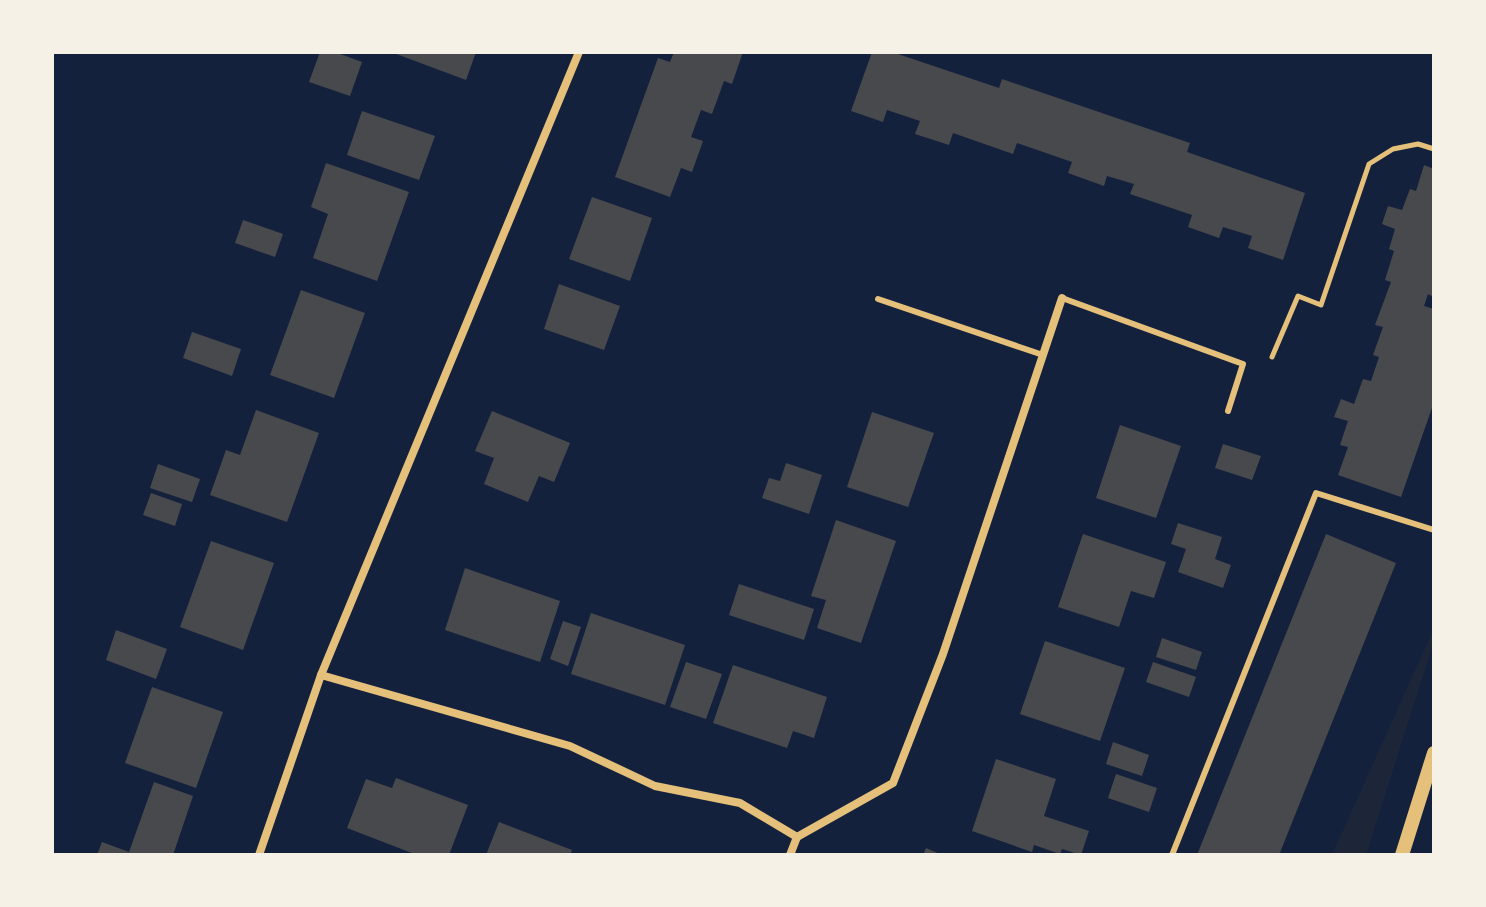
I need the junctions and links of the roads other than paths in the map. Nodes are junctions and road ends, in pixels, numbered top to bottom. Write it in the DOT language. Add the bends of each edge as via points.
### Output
graph roads {
  1 [pos="579,52"];
  2 [pos="1062,298"];
  3 [pos="878,299"];
  4 [pos="1043,355"];
  5 [pos="1228,411"];
  6 [pos="1434,530"];
  7 [pos="321,675"];
  8 [pos="1434,753"];
  9 [pos="797,837"];
  10 [pos="259,855"];
  11 [pos="790,855"];
  12 [pos="1172,855"];
  13 [pos="1402,855"];
  1 -- 7 [label="street"];
  2 -- 4 [label="street"];
  2 -- 5 [label="lane" via="1243,364"];
  3 -- 4 [label="lane"];
  4 -- 9 [label="street" via="943,654 893,783"];
  6 -- 12 [label="lane" via="1316,493"];
  7 -- 9 [label="street" via="570,746 655,786 740,803"];
  7 -- 10 [label="street"];
  8 -- 13 [label="street"];
  9 -- 11 [label="street"];
}
